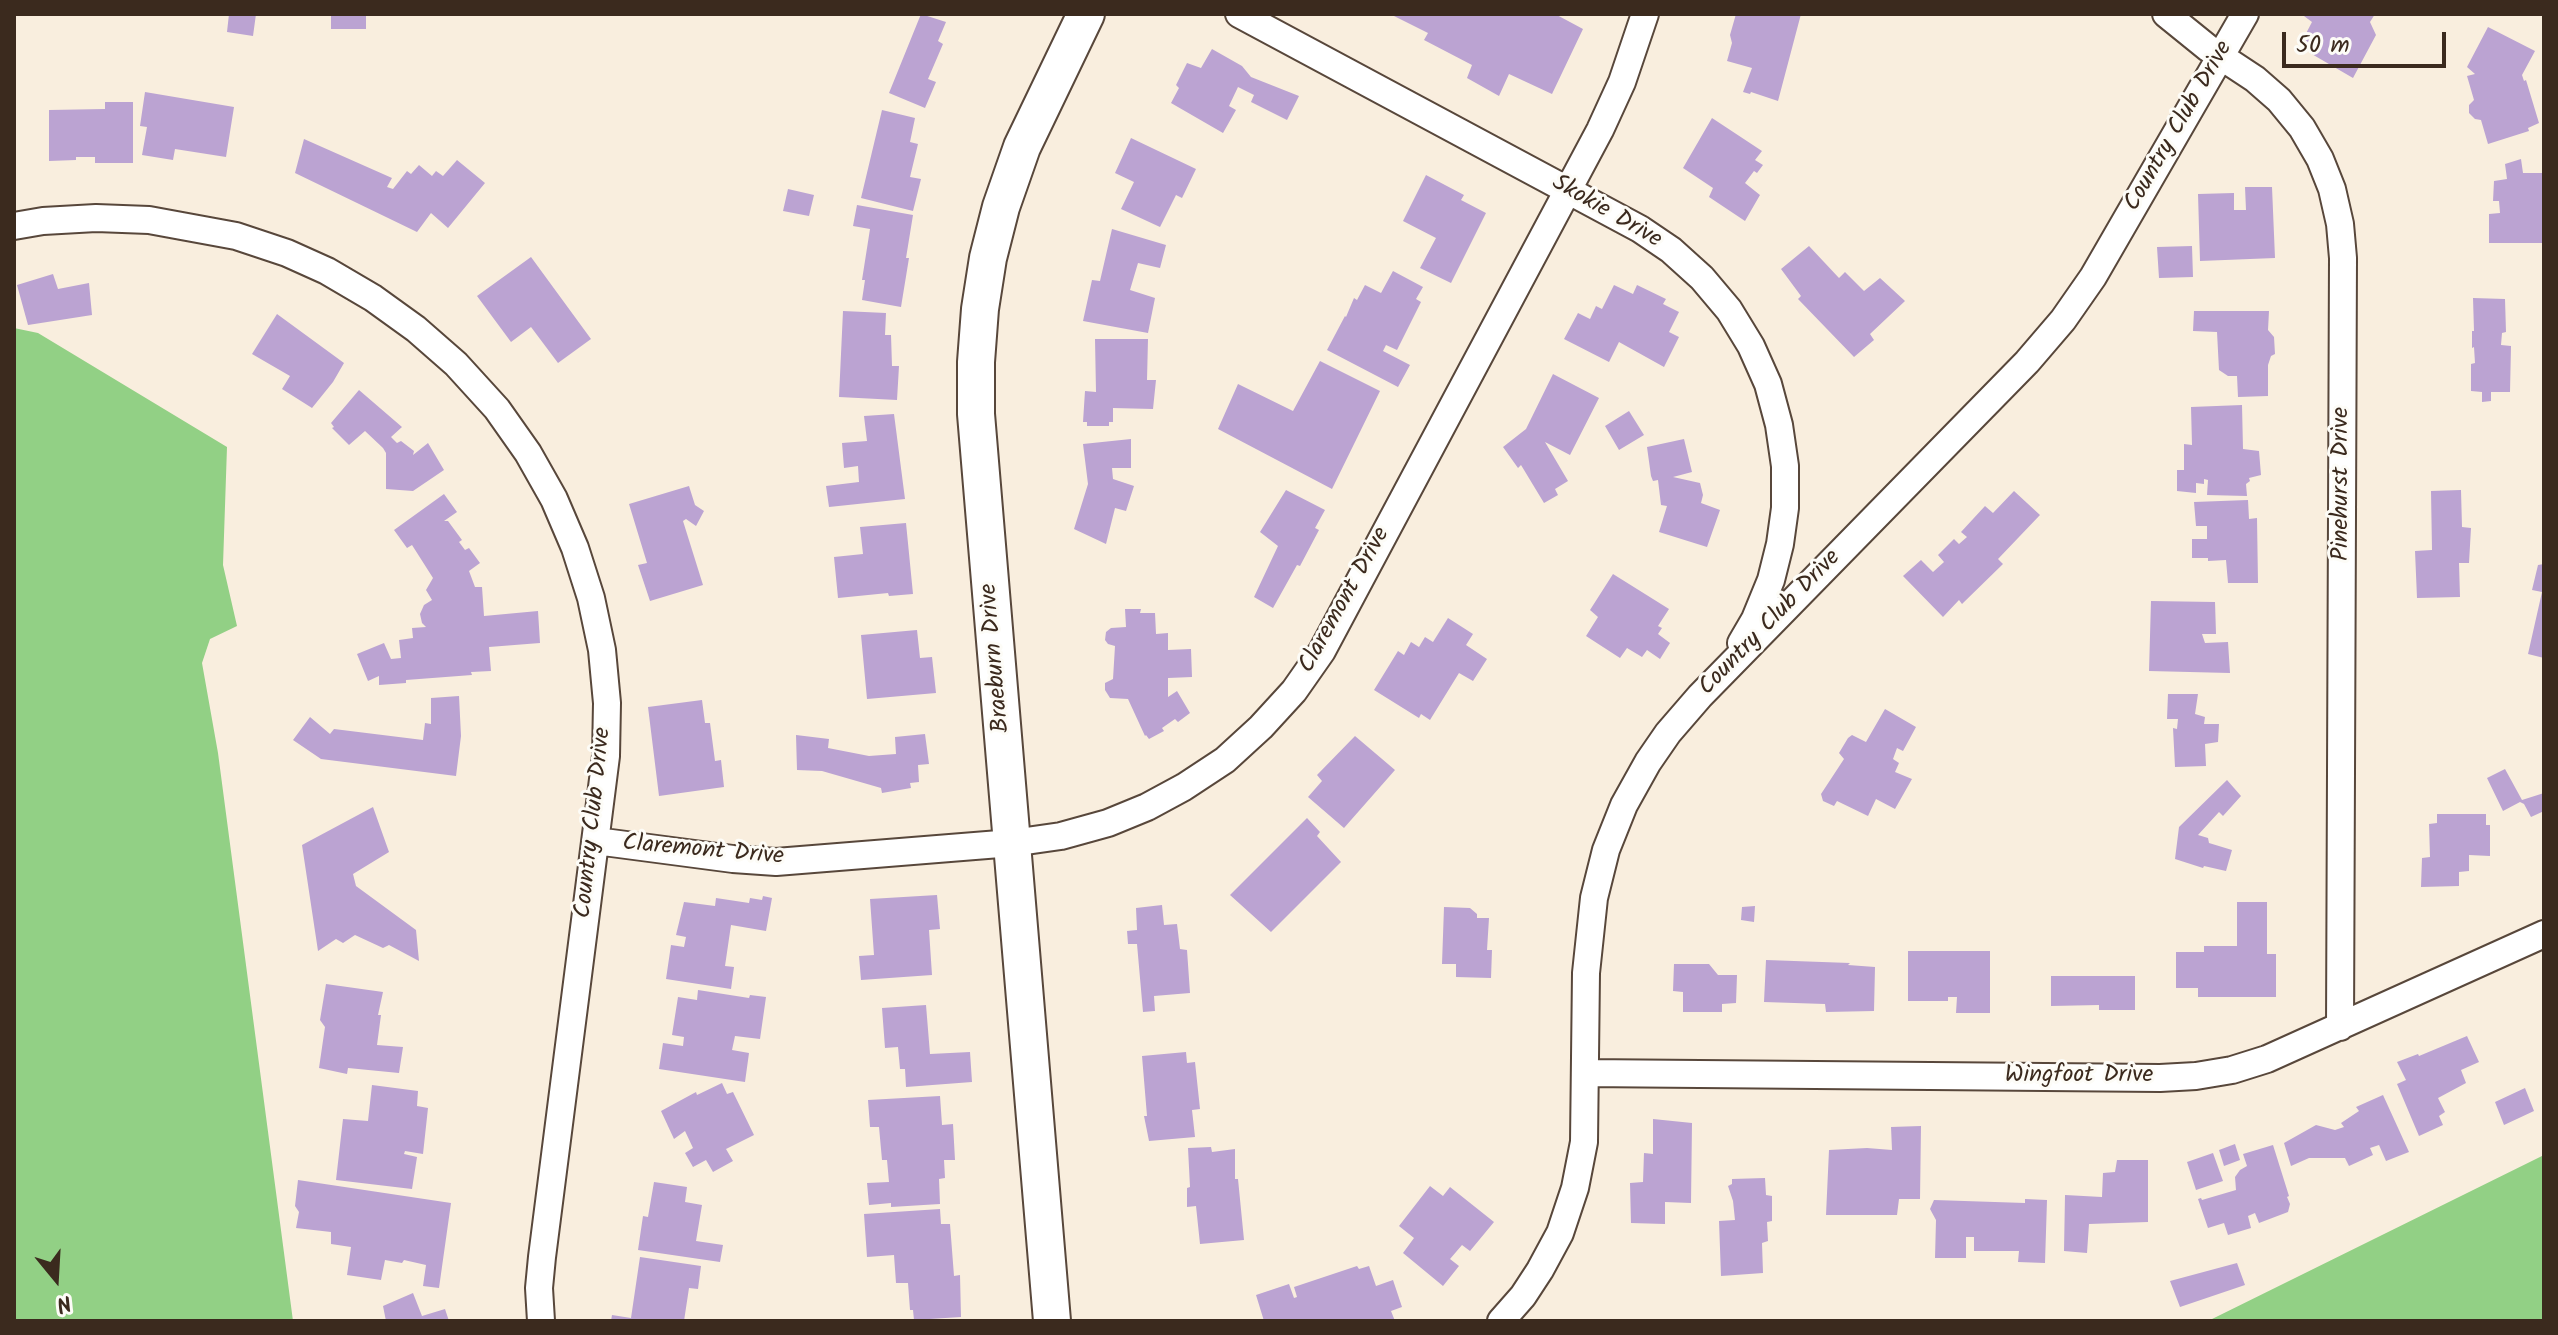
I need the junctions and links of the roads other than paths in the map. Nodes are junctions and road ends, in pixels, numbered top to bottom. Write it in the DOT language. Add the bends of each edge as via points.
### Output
graph roads {
  1 [pos="1086,14"];
  2 [pos="1239,14"];
  3 [pos="1645,14"];
  4 [pos="2166,14"];
  5 [pos="2245,14"];
  6 [pos="2221,56"];
  7 [pos="1568,190"];
  8 [pos="14,226"];
  9 [pos="1711,685"];
  10 [pos="596,841"];
  11 [pos="1012,843"];
  12 [pos="2544,934"];
  13 [pos="2340,1027"];
  14 [pos="1585,1073"];
  15 [pos="541,1321"];
  16 [pos="1052,1321"];
  17 [pos="1501,1321"];
  1 -- 11 [label="street, Braeburn Drive" via="1022,147 1001,207 980,309 976,414"];
  2 -- 7 [label="street, Skokie Drive"];
  3 -- 7 [label="street, Claremont Drive" via="1622,82"];
  4 -- 6 [label="street, Pinehurst Drive"];
  5 -- 6 [label="street, Country Club Drive"];
  6 -- 9 [label="street, Country Club Drive" via="2063,320"];
  6 -- 13 [label="street, Pinehurst Drive" via="2279,100 2302,128 2328,179 2340,224"];
  7 -- 9 [label="street, Skokie Drive" via="1640,229 1702,278 1729,310 1768,384 1785,466 1780,544 1755,619"];
  7 -- 11 [label="street, Claremont Drive" via="1322,651 1294,691 1225,760 1147,807 1061,836"];
  8 -- 10 [label="street, Country Club Drive" via="96,218 149,220 236,236 327,271 416,329 456,364 528,453 554,499 591,598 607,703"];
  9 -- 14 [label="street, Country Club Drive" via="1648,762 1606,850 1588,939"];
  10 -- 11 [label="street, Claremont Drive" via="776,862"];
  10 -- 15 [label="street, Country Club Drive" via="542,1257"];
  11 -- 16 [label="street, Braeburn Drive"];
  12 -- 13 [label="street, Wingfoot Drive"];
  13 -- 14 [label="street, Wingfoot Drive" via="2267,1059 2196,1076"];
  14 -- 17 [label="street, Country Club Drive" via="1584,1142 1560,1233 1523,1296"];
}
